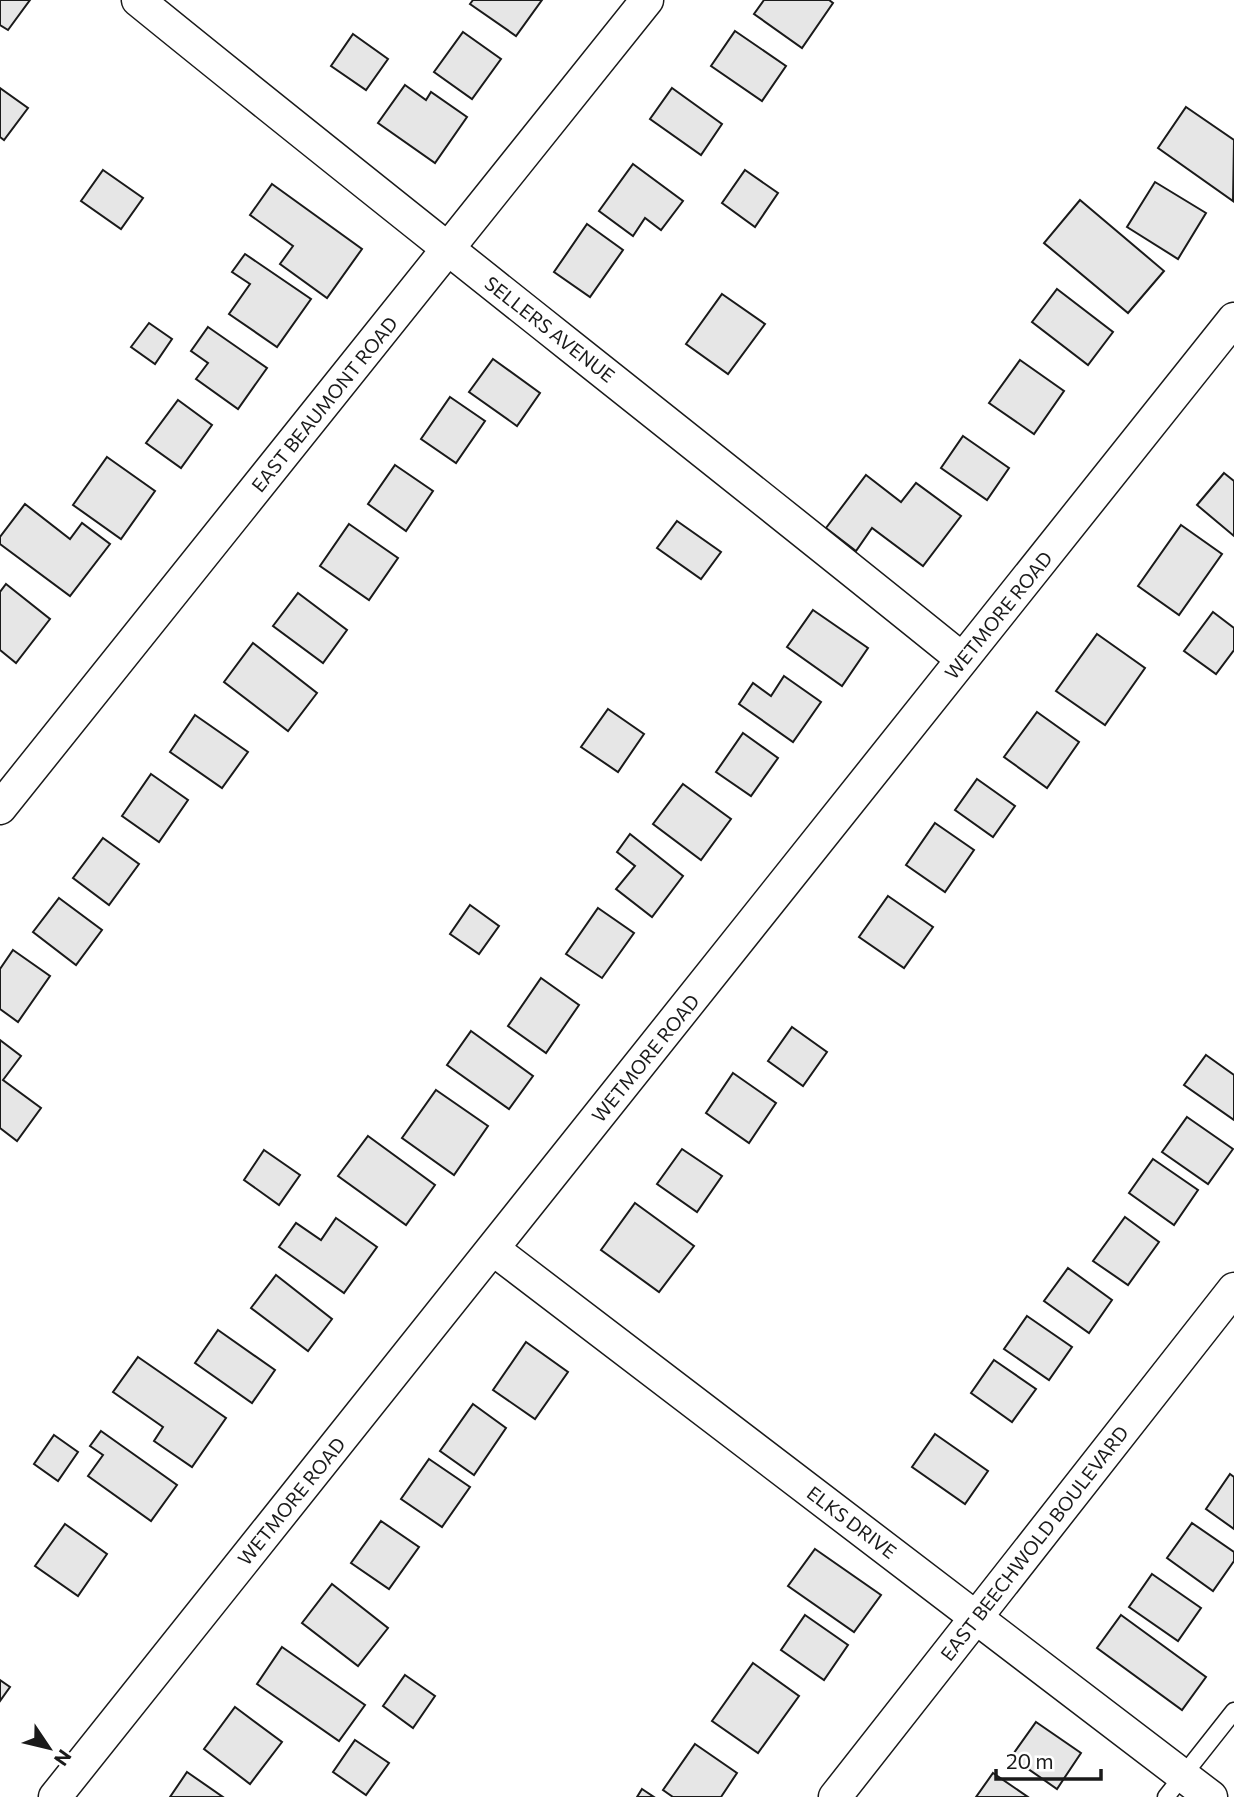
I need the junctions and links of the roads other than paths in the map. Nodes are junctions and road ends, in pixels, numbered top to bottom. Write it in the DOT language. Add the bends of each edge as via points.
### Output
graph roads {
  1 [pos="138,0"];
  2 [pos="647,0"];
  3 [pos="448,248"];
  4 [pos="1234,319"];
  5 [pos="962,659"];
  6 [pos="0,808"];
  7 [pos="493,1248"];
  8 [pos="1234,1289"];
  9 [pos="977,1616"];
  10 [pos="1234,1710"];
  11 [pos="1175,1786"];
  12 [pos="55,1797"];
  13 [pos="835,1797"];
  14 [pos="1211,1797"];
  1 -- 3 [label="street, SELLERS AVENUE"];
  2 -- 3 [label="street, EAST BEAUMONT ROAD"];
  3 -- 5 [label="street, SELLERS AVENUE"];
  3 -- 6 [label="street, EAST BEAUMONT ROAD"];
  4 -- 5 [label="street, WETMORE ROAD"];
  5 -- 7 [label="street, WETMORE ROAD"];
  7 -- 9 [label="street, ELKS DRIVE"];
  7 -- 12 [label="street, WETMORE ROAD"];
  8 -- 9 [label="street, EAST BEECHWOLD BOULEVARD"];
  9 -- 11 [label="street, ELKS DRIVE"];
  9 -- 13 [label="street, EAST BEECHWOLD BOULEVARD"];
  10 -- 11 [label="lane"];
  11 -- 14 [label="street, ELKS DRIVE"];
}
